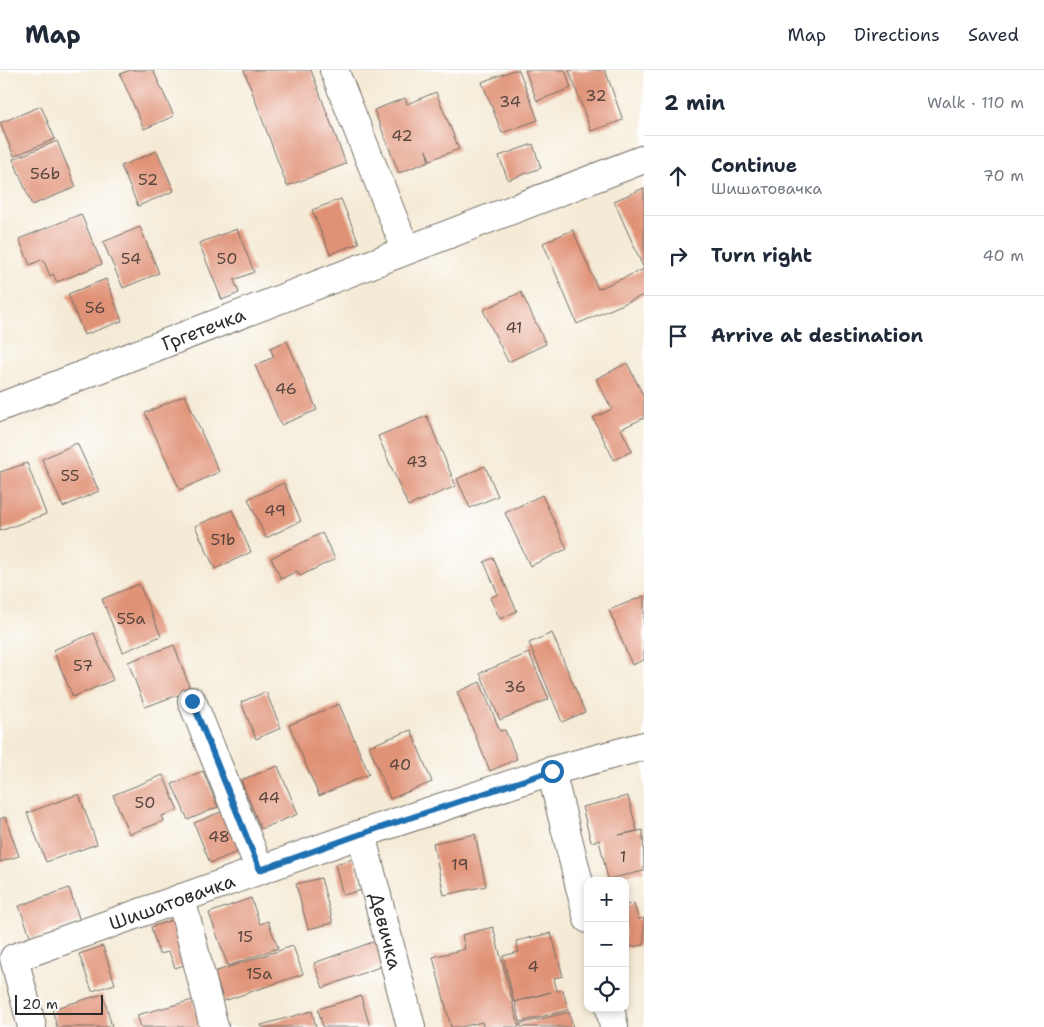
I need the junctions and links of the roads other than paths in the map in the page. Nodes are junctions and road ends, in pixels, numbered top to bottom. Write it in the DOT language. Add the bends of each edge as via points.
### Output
graph roads {
  1 [pos="334,70"];
  2 [pos="644,160"];
  3 [pos="406,250"];
  4 [pos="0,407"];
  5 [pos="192,701"];
  6 [pos="644,746"];
  7 [pos="552,771"];
  8 [pos="361,834"];
  9 [pos="260,870"];
  10 [pos="181,898"];
  11 [pos="584,903"];
  12 [pos="611,1012"];
  13 [pos="32,1027"];
  14 [pos="214,1027"];
  15 [pos="411,1027"];
  16 [pos="614,1027"];
  1 -- 3 [label="street"];
  2 -- 3 [label="street, Гргетечка"];
  3 -- 4 [label="street, Гргетечка"];
  5 -- 9 [label="street"];
  6 -- 7 [label="street, Шишатовачка"];
  7 -- 8 [label="street, Шишатовачка"];
  7 -- 11 [label="street"];
  8 -- 9 [label="street, Шишатовачка"];
  8 -- 15 [label="street, Девичка"];
  9 -- 10 [label="street, Шишатовачка"];
  10 -- 13 [label="street, Шишатовачка" via="14,958"];
  10 -- 14 [label="street"];
  12 -- 16 [label="street"];
}
